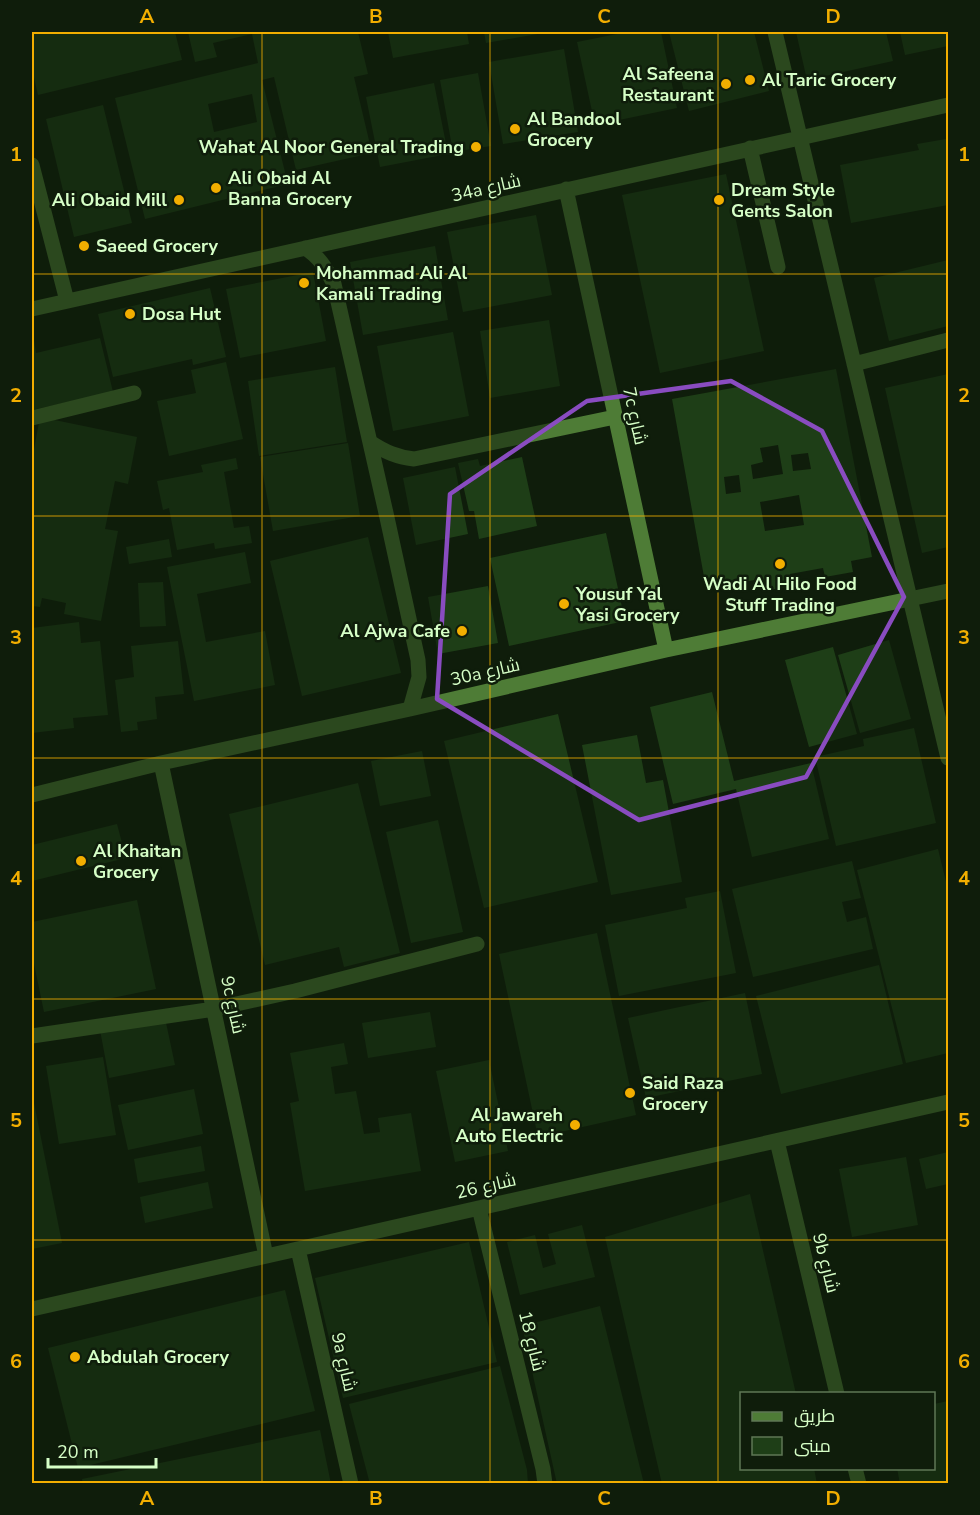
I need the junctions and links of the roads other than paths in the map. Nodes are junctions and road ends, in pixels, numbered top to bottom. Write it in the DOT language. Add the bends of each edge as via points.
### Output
graph roads {
  1 [pos="776,32"];
  2 [pos="948,105"];
  3 [pos="801,138"];
  4 [pos="750,148"];
  5 [pos="32,165"];
  6 [pos="566,189"];
  7 [pos="305,248"];
  8 [pos="778,267"];
  9 [pos="67,301"];
  10 [pos="32,309"];
  11 [pos="948,340"];
  12 [pos="854,364"];
  13 [pos="134,393"];
  14 [pos="615,417"];
  15 [pos="32,418"];
  16 [pos="370,442"];
  17 [pos="948,591"];
  18 [pos="911,599"];
  19 [pos="666,650"];
  20 [pos="410,710"];
  21 [pos="948,758"];
  22 [pos="161,763"];
  23 [pos="32,795"];
  24 [pos="477,944"];
  25 [pos="214,1009"];
  26 [pos="32,1036"];
  27 [pos="948,1102"];
  28 [pos="777,1141"];
  29 [pos="479,1208"];
  30 [pos="298,1249"];
  31 [pos="266,1256"];
  32 [pos="32,1309"];
  33 [pos="837,1392"];
  34 [pos="351,1484"];
  35 [pos="545,1484"];
  1 -- 3 [label="street"];
  2 -- 3 [label="street, 34a شارع"];
  3 -- 4 [label="street, 34a شارع"];
  3 -- 12 [label="street"];
  4 -- 6 [label="street, 34a شارع"];
  4 -- 8 [label="street"];
  5 -- 9 [label="street"];
  6 -- 7 [label="street, 34a شارع"];
  6 -- 14 [label="street, 7c شارع"];
  7 -- 9 [label="street, 34a شارع"];
  7 -- 16 [label="street" via="327,269 333,284"];
  9 -- 10 [label="street, 34a شارع"];
  11 -- 12 [label="street"];
  12 -- 18 [label="street"];
  13 -- 15 [label="street"];
  14 -- 16 [label="street" via="414,459 398,457"];
  14 -- 19 [label="street, 7c شارع"];
  16 -- 20 [label="street" via="418,660 419,677"];
  17 -- 18 [label="street, 30a شارع"];
  18 -- 19 [label="street, 30a شارع"];
  18 -- 21 [label="street"];
  19 -- 20 [label="street, 30a شارع"];
  20 -- 22 [label="street, 30a شارع"];
  22 -- 23 [label="street, 30a شارع"];
  22 -- 25 [label="street, 9c شارع"];
  24 -- 25 [label="street"];
  25 -- 26 [label="street"];
  25 -- 31 [label="street, 9c شارع"];
  27 -- 28 [label="street, شارع 26"];
  28 -- 29 [label="street, شارع 26"];
  28 -- 33 [label="street, 9b شارع"];
  29 -- 30 [label="street, شارع 26"];
  29 -- 35 [label="street, شارع 18"];
  30 -- 31 [label="street, شارع 26"];
  30 -- 34 [label="street, 9a شارع"];
  31 -- 32 [label="street, شارع 26"];
}
